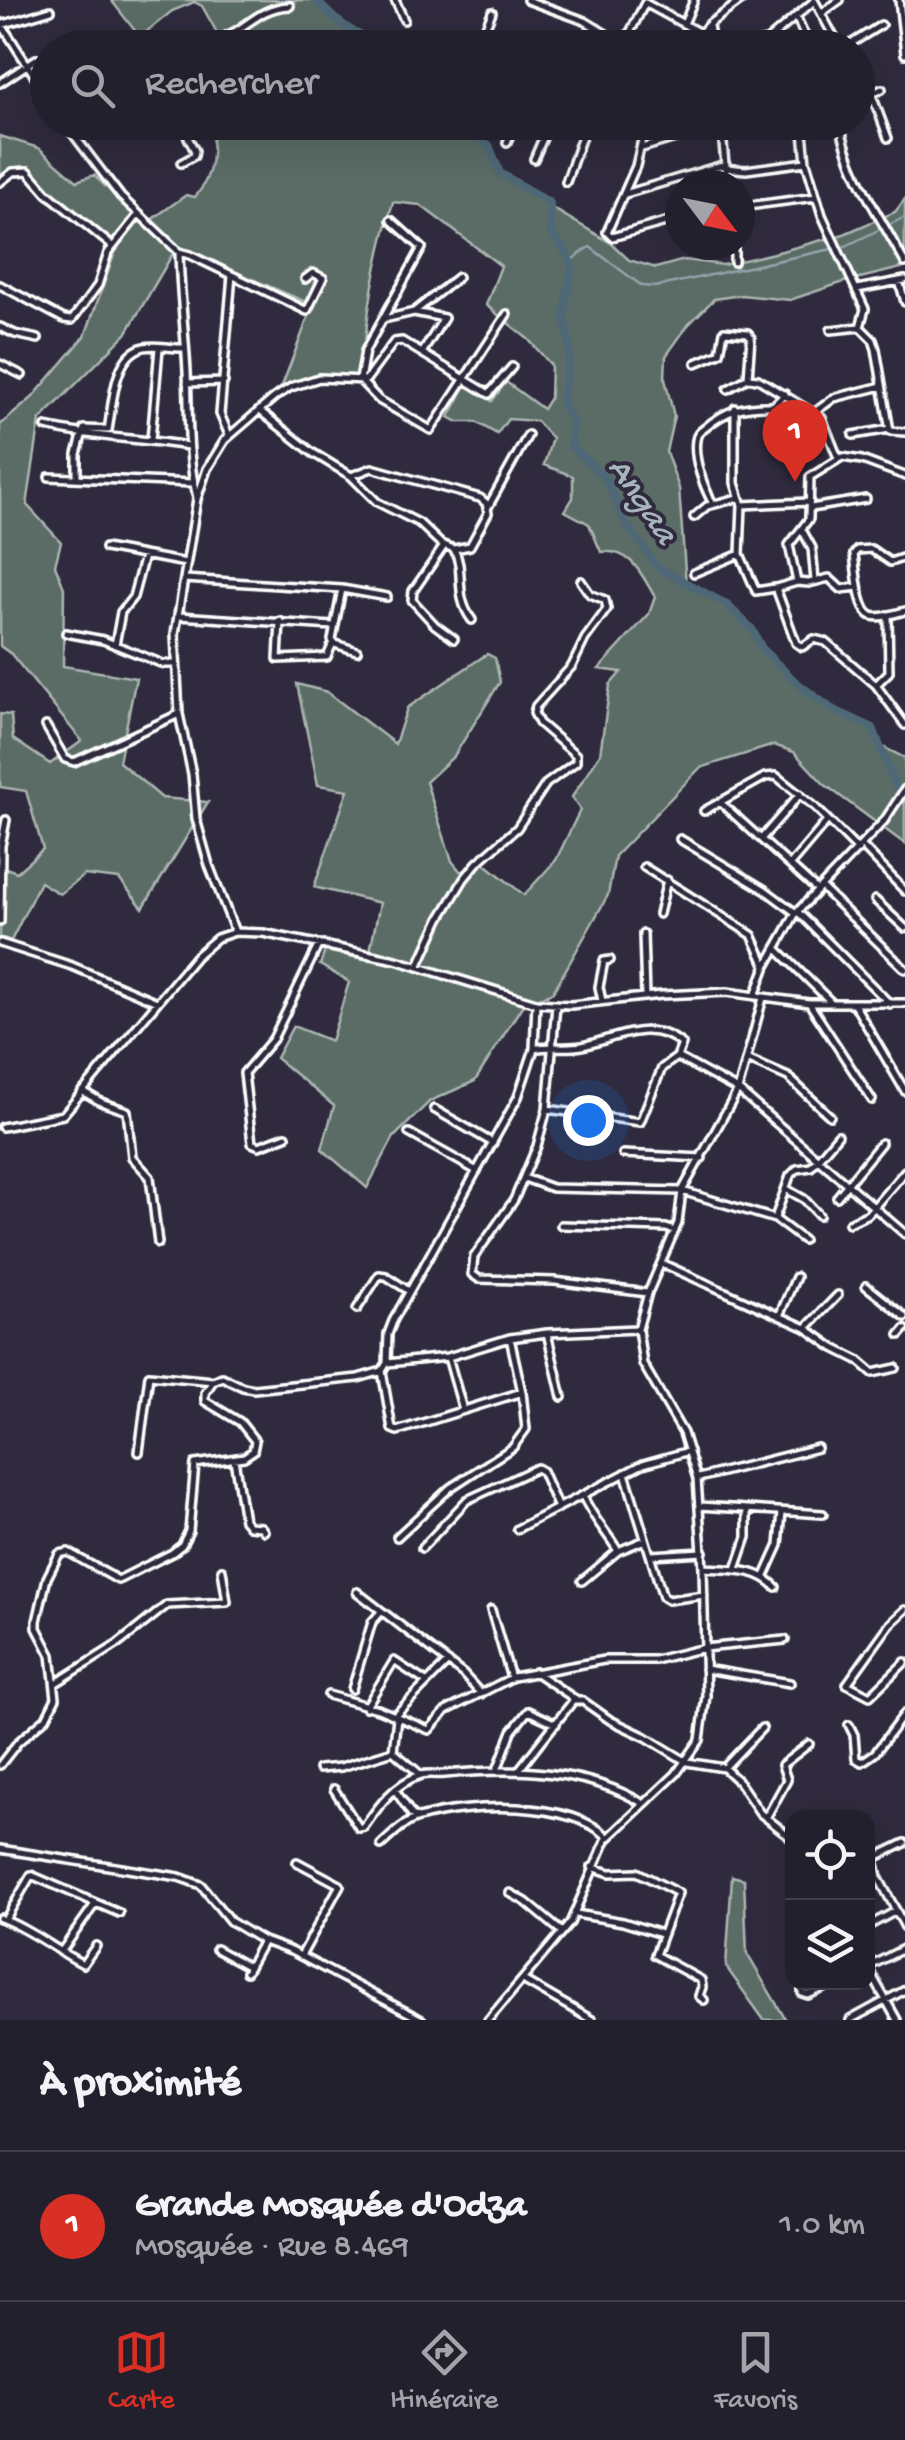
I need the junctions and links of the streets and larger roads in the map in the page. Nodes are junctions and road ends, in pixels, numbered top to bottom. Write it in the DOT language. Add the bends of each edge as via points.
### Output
graph roads {
  1 [pos="395,0"];
  2 [pos="527,0"];
  3 [pos="694,0"];
  4 [pos="742,0"];
  5 [pos="840,0"];
  6 [pos="898,0"];
  7 [pos="814,1"];
  8 [pos="536,2"];
  9 [pos="646,2"];
  10 [pos="290,6"];
  11 [pos="51,10"];
  12 [pos="492,12"];
  13 [pos="822,13"];
  14 [pos="796,16"];
  15 [pos="404,20"];
  16 [pos="1,24"];
  17 [pos="684,24"];
  18 [pos="708,24"];
  19 [pos="881,26"];
  20 [pos="597,28"];
  21 [pos="237,30"];
  22 [pos="484,30"];
  23 [pos="600,30"];
  24 [pos="633,30"];
  25 [pos="695,30"];
  26 [pos="703,30"];
  27 [pos="709,30"];
  28 [pos="779,30"];
  29 [pos="802,30"];
  30 [pos="832,30"];
  31 [pos="874,30"];
  32 [pos="905,54"];
  33 [pos="30,64"];
  34 [pos="27,66"];
  35 [pos="30,70"];
  36 [pos="0,83"];
  37 [pos="882,89"];
  38 [pos="875,92"];
  39 [pos="875,102"];
  40 [pos="888,138"];
  41 [pos="77,140"];
  42 [pos="189,140"];
  43 [pos="508,140"];
  44 [pos="542,140"];
  45 [pos="581,140"];
  46 [pos="643,140"];
  47 [pos="671,140"];
  48 [pos="724,140"];
  49 [pos="804,140"];
  50 [pos="845,140"];
  51 [pos="507,144"];
  52 [pos="642,148"];
  53 [pos="534,158"];
  54 [pos="806,162"];
  55 [pos="181,163"];
  56 [pos="726,166"];
  57 [pos="726,170"];
  58 [pos="0,182"];
  59 [pos="566,182"];
  60 [pos="625,194"];
  61 [pos="817,197"];
  62 [pos="755,205"];
  63 [pos="139,214"];
  64 [pos="391,220"];
  65 [pos="665,222"];
  66 [pos="112,246"];
  67 [pos="178,252"];
  68 [pos="905,262"];
  69 [pos="232,275"];
  70 [pos="458,277"];
  71 [pos="305,278"];
  72 [pos="902,280"];
  73 [pos="0,285"];
  74 [pos="857,289"];
  75 [pos="905,302"];
  76 [pos="414,312"];
  77 [pos="508,314"];
  78 [pos="384,319"];
  79 [pos="0,326"];
  80 [pos="860,328"];
  81 [pos="831,330"];
  82 [pos="38,338"];
  83 [pos="159,347"];
  84 [pos="184,348"];
  85 [pos="422,353"];
  86 [pos="0,364"];
  87 [pos="696,364"];
  88 [pos="512,367"];
  89 [pos="22,376"];
  90 [pos="748,378"];
  91 [pos="360,380"];
  92 [pos="464,380"];
  93 [pos="187,382"];
  94 [pos="224,382"];
  95 [pos="882,386"];
  96 [pos="728,390"];
  97 [pos="785,394"];
  98 [pos="735,408"];
  99 [pos="260,412"];
  100 [pos="815,412"];
  101 [pos="46,427"];
  102 [pos="890,429"];
  103 [pos="905,432"];
  104 [pos="528,434"];
  105 [pos="83,435"];
  106 [pos="854,435"];
  107 [pos="229,436"];
  108 [pos="151,440"];
  109 [pos="188,446"];
  110 [pos="838,458"];
  111 [pos="351,476"];
  112 [pos="905,476"];
  113 [pos="49,477"];
  114 [pos="78,478"];
  115 [pos="193,483"];
  116 [pos="197,498"];
  117 [pos="738,498"];
  118 [pos="866,500"];
  119 [pos="714,504"];
  120 [pos="742,505"];
  121 [pos="810,505"];
  122 [pos="488,507"];
  123 [pos="694,517"];
  124 [pos="802,530"];
  125 [pos="444,546"];
  126 [pos="106,548"];
  127 [pos="454,548"];
  128 [pos="740,554"];
  129 [pos="144,556"];
  130 [pos="905,556"];
  131 [pos="186,564"];
  132 [pos="694,573"];
  133 [pos="184,579"];
  134 [pos="581,581"];
  135 [pos="815,581"];
  136 [pos="797,582"];
  137 [pos="859,587"];
  138 [pos="776,588"];
  139 [pos="342,589"];
  140 [pos="387,597"];
  141 [pos="905,611"];
  142 [pos="888,615"];
  143 [pos="179,616"];
  144 [pos="472,620"];
  145 [pos="280,621"];
  146 [pos="333,626"];
  147 [pos="66,633"];
  148 [pos="454,639"];
  149 [pos="333,643"];
  150 [pos="115,645"];
  151 [pos="357,650"];
  152 [pos="175,664"];
  153 [pos="876,685"];
  154 [pos="179,714"];
  155 [pos="46,726"];
  156 [pos="905,726"];
  157 [pos="903,792"];
  158 [pos="800,794"];
  159 [pos="720,802"];
  160 [pos="704,811"];
  161 [pos="6,820"];
  162 [pos="828,820"];
  163 [pos="762,838"];
  164 [pos="680,839"];
  165 [pos="860,848"];
  166 [pos="790,866"];
  167 [pos="644,867"];
  168 [pos="666,880"];
  169 [pos="819,888"];
  170 [pos="905,891"];
  171 [pos="875,900"];
  172 [pos="796,912"];
  173 [pos="660,914"];
  174 [pos="0,922"];
  175 [pos="905,928"];
  176 [pos="235,932"];
  177 [pos="643,934"];
  178 [pos="0,943"];
  179 [pos="320,944"];
  180 [pos="776,948"];
  181 [pos="610,960"];
  182 [pos="418,966"];
  183 [pos="766,966"];
  184 [pos="905,969"];
  185 [pos="644,996"];
  186 [pos="759,997"];
  187 [pos="602,1001"];
  188 [pos="157,1002"];
  189 [pos="536,1003"];
  190 [pos="809,1003"];
  191 [pos="905,1003"];
  192 [pos="556,1004"];
  193 [pos="833,1004"];
  194 [pos="854,1004"];
  195 [pos="890,1004"];
  196 [pos="553,1047"];
  197 [pos="534,1048"];
  198 [pos="678,1056"];
  199 [pos="747,1060"];
  200 [pos="82,1090"];
  201 [pos="738,1090"];
  202 [pos="905,1091"];
  203 [pos="872,1100"];
  204 [pos="434,1109"];
  205 [pos="548,1109"];
  206 [pos="830,1116"];
  207 [pos="2,1127"];
  208 [pos="409,1133"];
  209 [pos="838,1134"];
  210 [pos="286,1136"];
  211 [pos="493,1143"];
  212 [pos="881,1143"];
  213 [pos="622,1154"];
  214 [pos="702,1158"];
  215 [pos="818,1160"];
  216 [pos="477,1172"];
  217 [pos="905,1172"];
  218 [pos="524,1178"];
  219 [pos="847,1184"];
  220 [pos="786,1188"];
  221 [pos="682,1191"];
  222 [pos="837,1197"];
  223 [pos="874,1206"];
  224 [pos="819,1215"];
  225 [pos="774,1219"];
  226 [pos="849,1224"];
  227 [pos="561,1225"];
  228 [pos="675,1231"];
  229 [pos="905,1234"];
  230 [pos="803,1240"];
  231 [pos="158,1242"];
  232 [pos="662,1264"];
  233 [pos="796,1277"];
  234 [pos="866,1286"];
  235 [pos="409,1291"];
  236 [pos="648,1293"];
  237 [pos="838,1294"];
  238 [pos="357,1309"];
  239 [pos="780,1316"];
  240 [pos="905,1316"];
  241 [pos="806,1328"];
  242 [pos="638,1329"];
  243 [pos="547,1333"];
  244 [pos="510,1338"];
  245 [pos="448,1357"];
  246 [pos="386,1364"];
  247 [pos="896,1368"];
  248 [pos="382,1371"];
  249 [pos="213,1382"];
  250 [pos="522,1392"];
  251 [pos="562,1398"];
  252 [pos="462,1410"];
  253 [pos="817,1448"];
  254 [pos="689,1450"];
  255 [pos="138,1452"];
  256 [pos="234,1458"];
  257 [pos="625,1473"];
  258 [pos="697,1479"];
  259 [pos="583,1496"];
  260 [pos="700,1506"];
  261 [pos="558,1508"];
  262 [pos="747,1509"];
  263 [pos="782,1512"];
  264 [pos="823,1514"];
  265 [pos="517,1529"];
  266 [pos="264,1531"];
  267 [pos="397,1537"];
  268 [pos="645,1540"];
  269 [pos="422,1548"];
  270 [pos="618,1551"];
  271 [pos="703,1552"];
  272 [pos="650,1555"];
  273 [pos="704,1568"];
  274 [pos="222,1570"];
  275 [pos="736,1570"];
  276 [pos="765,1576"];
  277 [pos="582,1581"];
  278 [pos="776,1588"];
  279 [pos="357,1592"];
  280 [pos="704,1595"];
  281 [pos="491,1610"];
  282 [pos="905,1610"];
  283 [pos="381,1612"];
  284 [pos="786,1640"];
  285 [pos="704,1648"];
  286 [pos="448,1662"];
  287 [pos="905,1662"];
  288 [pos="705,1669"];
  289 [pos="535,1671"];
  290 [pos="510,1678"];
  291 [pos="426,1682"];
  292 [pos="56,1683"];
  293 [pos="790,1683"];
  294 [pos="352,1689"];
  295 [pos="481,1694"];
  296 [pos="328,1695"];
  297 [pos="578,1700"];
  298 [pos="366,1707"];
  299 [pos="905,1713"];
  300 [pos="395,1717"];
  301 [pos="556,1724"];
  302 [pos="848,1725"];
  303 [pos="762,1728"];
  304 [pos="809,1744"];
  305 [pos="393,1751"];
  306 [pos="686,1762"];
  307 [pos="0,1764"];
  308 [pos="724,1768"];
  309 [pos="320,1769"];
  310 [pos="497,1770"];
  311 [pos="518,1771"];
  312 [pos="421,1775"];
  313 [pos="334,1790"];
  314 [pos="394,1790"];
  315 [pos="644,1804"];
  316 [pos="418,1818"];
  317 [pos="766,1818"];
  318 [pos="785,1833"];
  319 [pos="608,1837"];
  320 [pos="905,1843"];
  321 [pos="380,1845"];
  322 [pos="0,1849"];
  323 [pos="875,1858"];
  324 [pos="297,1862"];
  325 [pos="592,1867"];
  326 [pos="875,1870"];
  327 [pos="510,1893"];
  328 [pos="95,1904"];
  329 [pos="896,1911"];
  330 [pos="119,1913"];
  331 [pos="576,1914"];
  332 [pos="2,1919"];
  333 [pos="875,1922"];
  334 [pos="905,1927"];
  335 [pos="563,1933"];
  336 [pos="661,1934"];
  337 [pos="264,1941"];
  338 [pos="96,1946"];
  339 [pos="905,1948"];
  340 [pos="216,1949"];
  341 [pos="61,1952"];
  342 [pos="301,1956"];
  343 [pos="875,1963"];
  344 [pos="523,1980"];
  345 [pos="875,1981"];
  346 [pos="905,1990"];
  347 [pos="884,1999"];
  348 [pos="704,2000"];
  349 [pos="422,2020"];
  350 [pos="488,2020"];
  351 [pos="592,2020"];
  352 [pos="850,2020"];
  353 [pos="898,2020"];
  1 -- 15 [label="street"];
  2 -- 8 [label="street"];
  3 -- 17 [label="street"];
  4 -- 18 [label="street"];
  5 -- 13 [label="street"];
  6 -- 32 [label="street"];
  7 -- 13 [label="street"];
  7 -- 14 [label="street"];
  8 -- 20 [label="street"];
  9 -- 17 [label="street"];
  9 -- 24 [label="street"];
  10 -- 21 [label="street" via="256,15"];
  11 -- 16 [label="street"];
  12 -- 22 [label="street"];
  13 -- 30 [label="street"];
  14 -- 28 [label="street"];
  14 -- 29 [label="street"];
  16 -- 34 [label="street"];
  17 -- 25 [label="street"];
  18 -- 26 [label="street"];
  18 -- 27 [label="street"];
  19 -- 31 [label="street"];
  20 -- 23 [label="street"];
  33 -- 34 [label="street"];
  34 -- 35 [label="street"];
  34 -- 36 [label="street"];
  37 -- 38 [label="street"];
  39 -- 40 [label="street"];
  41 -- 63 [label="street"];
  42 -- 55 [label="street" via="194,156"];
  43 -- 51 [label="street"];
  44 -- 53 [label="street"];
  45 -- 59 [label="street"];
  46 -- 52 [label="street"];
  47 -- 52 [label="street"];
  48 -- 56 [label="street"];
  49 -- 54 [label="street"];
  50 -- 68 [label="street"];
  52 -- 60 [label="street"];
  54 -- 56 [label="street"];
  54 -- 61 [label="street"];
  56 -- 57 [label="street"];
  56 -- 60 [label="street"];
  58 -- 66 [label="street" via="28,171"];
  60 -- 65 [label="street" via="606,230 612,237"];
  61 -- 62 [label="street"];
  61 -- 74 [label="street"];
  63 -- 66 [label="street"];
  63 -- 67 [label="street"];
  64 -- 78 [label="street" via="422,248"];
  66 -- 73 [label="street" via="98,285 72,320"];
  67 -- 69 [label="street"];
  67 -- 84 [label="street"];
  69 -- 71 [label="street" via="308,311 323,278 313,272"];
  69 -- 94 [label="street"];
  70 -- 76 [label="street"];
  72 -- 74 [label="street"];
  72 -- 75 [label="street"];
  74 -- 80 [label="street" via="865,309"];
  76 -- 78 [label="street"];
  76 -- 85 [label="street" via="444,318"];
  77 -- 92 [label="street"];
  78 -- 91 [label="street" via="361,358"];
  79 -- 82 [label="street"];
  80 -- 81 [label="street"];
  80 -- 95 [label="street" via="873,340"];
  83 -- 84 [label="street"];
  83 -- 105 [label="street" via="130,356 118,375 108,430 84,429"];
  83 -- 108 [label="street"];
  84 -- 93 [label="street"];
  85 -- 91 [label="street" via="394,342 369,379"];
  85 -- 92 [label="street"];
  86 -- 89 [label="street"];
  87 -- 90 [label="street" via="720,352 724,331 748,333"];
  88 -- 92 [label="street" via="491,394"];
  90 -- 96 [label="street"];
  90 -- 97 [label="street"];
  91 -- 92 [label="street" via="431,430"];
  91 -- 99 [label="street" via="304,382"];
  93 -- 94 [label="street"];
  93 -- 109 [label="street"];
  94 -- 107 [label="street" via="220,414"];
  95 -- 100 [label="street" via="834,398"];
  95 -- 102 [label="street"];
  97 -- 98 [label="street" via="773,406"];
  97 -- 100 [label="street"];
  98 -- 117 [label="street"];
  98 -- 119 [label="street" via="696,438"];
  99 -- 107 [label="street"];
  99 -- 111 [label="street"];
  100 -- 110 [label="street"];
  101 -- 105 [label="street"];
  102 -- 103 [label="street"];
  102 -- 106 [label="street"];
  104 -- 122 [label="street"];
  105 -- 108 [label="street"];
  105 -- 114 [label="street"];
  107 -- 116 [label="street"];
  108 -- 109 [label="street"];
  109 -- 115 [label="street"];
  110 -- 112 [label="street"];
  110 -- 121 [label="street" via="809,479"];
  111 -- 122 [label="street" via="372,468 480,498"];
  111 -- 125 [label="street" via="377,502"];
  113 -- 114 [label="street"];
  114 -- 115 [label="street"];
  115 -- 116 [label="street"];
  116 -- 131 [label="street"];
  117 -- 119 [label="street"];
  117 -- 120 [label="street"];
  118 -- 121 [label="street"];
  119 -- 123 [label="street"];
  120 -- 121 [label="street"];
  120 -- 128 [label="street"];
  121 -- 124 [label="street"];
  122 -- 127 [label="street" via="470,546"];
  124 -- 135 [label="street" via="812,548"];
  124 -- 136 [label="street" via="789,545"];
  125 -- 127 [label="street"];
  125 -- 148 [label="street" via="412,596"];
  126 -- 129 [label="street"];
  127 -- 144 [label="street" via="462,607"];
  128 -- 132 [label="street"];
  128 -- 138 [label="street" via="756,591"];
  129 -- 131 [label="street"];
  129 -- 150 [label="street"];
  130 -- 137 [label="street" via="890,562 870,549 856,550"];
  131 -- 133 [label="street"];
  133 -- 139 [label="street"];
  133 -- 143 [label="street"];
  134 -- 182 [label="street" via="607,609 534,713 576,762 546,784 518,828 477,862"];
  135 -- 136 [label="street"];
  135 -- 137 [label="street"];
  136 -- 138 [label="street"];
  137 -- 142 [label="street" via="866,613"];
  138 -- 153 [label="street" via="796,643 826,642"];
  139 -- 140 [label="street"];
  139 -- 146 [label="street"];
  141 -- 142 [label="street"];
  142 -- 153 [label="street" via="889,672"];
  143 -- 145 [label="street"];
  143 -- 152 [label="street"];
  145 -- 146 [label="street"];
  145 -- 149 [label="street" via="278,660 328,657"];
  146 -- 149 [label="street"];
  147 -- 150 [label="street"];
  149 -- 151 [label="street"];
  150 -- 152 [label="street"];
  152 -- 154 [label="street"];
  153 -- 156 [label="street"];
  154 -- 155 [label="street" via="74,762 65,759"];
  154 -- 176 [label="street" via="196,819"];
  157 -- 165 [label="street"];
  158 -- 159 [label="street" via="772,775"];
  158 -- 162 [label="street"];
  158 -- 163 [label="street"];
  159 -- 160 [label="street"];
  159 -- 163 [label="street"];
  161 -- 174 [label="street"];
  162 -- 165 [label="street"];
  162 -- 166 [label="street"];
  163 -- 166 [label="street"];
  164 -- 172 [label="street"];
  165 -- 169 [label="street"];
  165 -- 170 [label="street"];
  166 -- 169 [label="street"];
  167 -- 168 [label="street"];
  168 -- 173 [label="street"];
  168 -- 183 [label="street" via="752,936"];
  169 -- 172 [label="street"];
  169 -- 184 [label="street"];
  171 -- 175 [label="street"];
  172 -- 180 [label="street"];
  172 -- 195 [label="street"];
  176 -- 179 [label="street"];
  176 -- 188 [label="street" via="196,956"];
  177 -- 185 [label="street"];
  178 -- 188 [label="street"];
  179 -- 182 [label="street"];
  179 -- 210 [label="street" via="273,1039 244,1072 252,1143"];
  180 -- 183 [label="street"];
  180 -- 193 [label="street"];
  181 -- 187 [label="street" via="600,970"];
  182 -- 189 [label="street"];
  183 -- 186 [label="street"];
  185 -- 186 [label="street"];
  185 -- 187 [label="street"];
  186 -- 190 [label="street"];
  186 -- 199 [label="street"];
  187 -- 192 [label="street"];
  188 -- 200 [label="street"];
  189 -- 192 [label="street"];
  189 -- 197 [label="street"];
  190 -- 193 [label="street"];
  190 -- 203 [label="street"];
  191 -- 195 [label="street"];
  192 -- 196 [label="street"];
  193 -- 194 [label="street"];
  194 -- 195 [label="street"];
  194 -- 202 [label="street"];
  196 -- 197 [label="street"];
  196 -- 198 [label="street" via="655,1029 680,1042"];
  196 -- 205 [label="street"];
  197 -- 211 [label="street" via="518,1098"];
  198 -- 201 [label="street"];
  198 -- 205 [label="street" via="662,1068 640,1122"];
  199 -- 201 [label="street"];
  199 -- 206 [label="street" via="788,1077"];
  200 -- 207 [label="street" via="59,1118"];
  200 -- 231 [label="street" via="127,1111 132,1157 150,1177"];
  201 -- 214 [label="street"];
  201 -- 215 [label="street"];
  204 -- 211 [label="street"];
  205 -- 218 [label="street"];
  208 -- 216 [label="street"];
  209 -- 215 [label="street"];
  211 -- 216 [label="street"];
  212 -- 219 [label="street"];
  213 -- 214 [label="street"];
  214 -- 221 [label="street"];
  215 -- 219 [label="street"];
  215 -- 220 [label="street" via="794,1172"];
  216 -- 235 [label="street"];
  217 -- 223 [label="street"];
  218 -- 221 [label="street" via="552,1188"];
  218 -- 236 [label="street" via="474,1258 475,1277"];
  219 -- 222 [label="street"];
  219 -- 223 [label="street"];
  220 -- 224 [label="street"];
  220 -- 225 [label="street"];
  221 -- 225 [label="street"];
  221 -- 228 [label="street"];
  223 -- 226 [label="street"];
  223 -- 229 [label="street"];
  225 -- 230 [label="street"];
  227 -- 228 [label="street"];
  228 -- 232 [label="street"];
  232 -- 236 [label="street"];
  232 -- 239 [label="street"];
  233 -- 239 [label="street"];
  234 -- 240 [label="street"];
  235 -- 238 [label="street" via="378,1275"];
  235 -- 246 [label="street" via="390,1328"];
  236 -- 242 [label="street"];
  237 -- 241 [label="street"];
  239 -- 241 [label="street"];
  241 -- 247 [label="street" via="873,1373"];
  242 -- 243 [label="street"];
  242 -- 254 [label="street" via="643,1364"];
  243 -- 244 [label="street"];
  243 -- 251 [label="street"];
  244 -- 245 [label="street"];
  244 -- 250 [label="street"];
  245 -- 246 [label="street"];
  245 -- 252 [label="street"];
  246 -- 248 [label="street"];
  248 -- 249 [label="street" via="254,1389 222,1377"];
  248 -- 252 [label="street" via="392,1429"];
  249 -- 255 [label="street" via="148,1374"];
  249 -- 256 [label="street" via="206,1400 256,1441 249,1455"];
  250 -- 252 [label="street"];
  250 -- 267 [label="street" via="526,1429 513,1447 450,1488"];
  253 -- 258 [label="street"];
  254 -- 257 [label="street"];
  254 -- 258 [label="street"];
  256 -- 266 [label="street" via="244,1520"];
  256 -- 292 [label="street" via="195,1464 189,1531 172,1553 118,1580 67,1552 59,1554 36,1621"];
  257 -- 259 [label="street"];
  257 -- 268 [label="street"];
  258 -- 260 [label="street"];
  259 -- 261 [label="street"];
  259 -- 270 [label="street"];
  260 -- 262 [label="street"];
  260 -- 271 [label="street"];
  261 -- 265 [label="street"];
  261 -- 269 [label="street" via="537,1468 468,1500"];
  262 -- 263 [label="street"];
  262 -- 275 [label="street"];
  263 -- 264 [label="street"];
  263 -- 276 [label="street" via="779,1544"];
  268 -- 270 [label="street"];
  268 -- 272 [label="street"];
  270 -- 277 [label="street"];
  271 -- 272 [label="street"];
  271 -- 273 [label="street"];
  272 -- 280 [label="street" via="665,1600"];
  273 -- 275 [label="street"];
  273 -- 280 [label="street"];
  274 -- 292 [label="street" via="227,1602 168,1605"];
  275 -- 276 [label="street"];
  276 -- 278 [label="street"];
  279 -- 283 [label="street"];
  280 -- 285 [label="street"];
  281 -- 290 [label="street"];
  282 -- 287 [label="street" via="847,1684 870,1696"];
  283 -- 286 [label="street"];
  283 -- 294 [label="street"];
  284 -- 285 [label="street"];
  285 -- 288 [label="street"];
  285 -- 289 [label="street" via="655,1660"];
  286 -- 291 [label="street"];
  286 -- 295 [label="street"];
  288 -- 293 [label="street"];
  288 -- 306 [label="street" via="704,1723"];
  289 -- 290 [label="street"];
  289 -- 297 [label="street"];
  290 -- 295 [label="street"];
  291 -- 298 [label="street" via="394,1662"];
  291 -- 300 [label="street"];
  292 -- 307 [label="street" via="46,1718"];
  295 -- 300 [label="street" via="446,1711 429,1730"];
  296 -- 298 [label="street"];
  297 -- 301 [label="street"];
  297 -- 306 [label="street"];
  298 -- 300 [label="street"];
  299 -- 302 [label="street" via="862,1762"];
  300 -- 305 [label="street"];
  301 -- 310 [label="street" via="528,1711"];
  301 -- 311 [label="street"];
  303 -- 308 [label="street"];
  304 -- 317 [label="street" via="782,1765 787,1780"];
  305 -- 309 [label="street"];
  305 -- 312 [label="street"];
  306 -- 308 [label="street"];
  306 -- 315 [label="street"];
  308 -- 317 [label="street"];
  310 -- 311 [label="street"];
  310 -- 312 [label="street"];
  311 -- 315 [label="street" via="610,1788"];
  312 -- 314 [label="street"];
  313 -- 314 [label="street" via="360,1828"];
  314 -- 316 [label="street"];
  315 -- 319 [label="street"];
  316 -- 319 [label="street" via="524,1809 595,1824"];
  316 -- 321 [label="street"];
  317 -- 318 [label="street"];
  319 -- 325 [label="street"];
  320 -- 323 [label="street"];
  322 -- 337 [label="street" via="180,1876 201,1884 230,1921"];
  324 -- 342 [label="street" via="340,1885"];
  325 -- 331 [label="street"];
  325 -- 336 [label="street" via="638,1872 675,1890 679,1897"];
  326 -- 329 [label="street"];
  327 -- 335 [label="street"];
  328 -- 330 [label="street"];
  328 -- 332 [label="street" via="30,1875"];
  328 -- 341 [label="street"];
  329 -- 333 [label="street"];
  329 -- 334 [label="street"];
  331 -- 335 [label="street"];
  331 -- 336 [label="street"];
  332 -- 341 [label="street"];
  335 -- 344 [label="street"];
  336 -- 348 [label="street" via="656,1957 700,1980"];
  337 -- 340 [label="street" via="247,1969"];
  337 -- 342 [label="street"];
  338 -- 341 [label="street" via="83,1964"];
  339 -- 343 [label="street"];
  342 -- 349 [label="street"];
  344 -- 350 [label="street"];
  344 -- 351 [label="street"];
  345 -- 347 [label="street"];
  346 -- 347 [label="street"];
  347 -- 352 [label="street"];
  347 -- 353 [label="street"];
}
